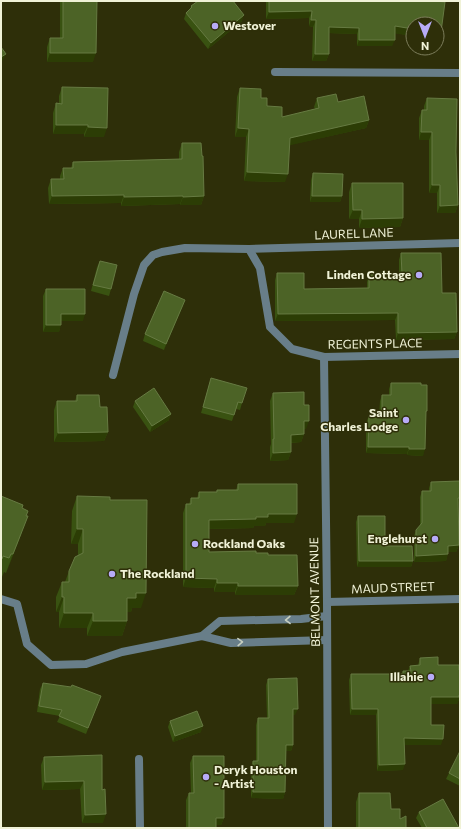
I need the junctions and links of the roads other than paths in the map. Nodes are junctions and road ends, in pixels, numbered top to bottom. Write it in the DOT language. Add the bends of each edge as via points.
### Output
graph roads {
  1 [pos="275,72"];
  2 [pos="460,73"];
  3 [pos="460,243"];
  4 [pos="249,249"];
  5 [pos="460,354"];
  6 [pos="324,357"];
  7 [pos="113,375"];
  8 [pos="1,599"];
  9 [pos="460,599"];
  10 [pos="327,602"];
  11 [pos="327,616"];
  12 [pos="202,636"];
  13 [pos="327,640"];
  14 [pos="139,759"];
  15 [pos="140,828"];
  16 [pos="328,828"];
  1 -- 2 [label="street"];
  3 -- 4 [label="street, LAUREL LANE"];
  4 -- 6 [label="street, REGENTS PLACE" via="260,268 270,327 292,349"];
  4 -- 7 [label="street" via="185,248 153,255 144,265 134,294"];
  5 -- 6 [label="street, REGENTS PLACE"];
  6 -- 10 [label="street, BELMONT AVENUE"];
  8 -- 12 [label="street" via="17,604 27,644 51,665 86,664 122,652"];
  9 -- 10 [label="street, MAUD STREET"];
  10 -- 11 [label="street, BELMONT AVENUE"];
  11 -- 12 [label="street, one-way" via="220,621"];
  11 -- 13 [label="street, BELMONT AVENUE"];
  12 -- 13 [label="street, one-way" via="231,643"];
  13 -- 16 [label="street, BELMONT AVENUE"];
  14 -- 15 [label="street"];
}
